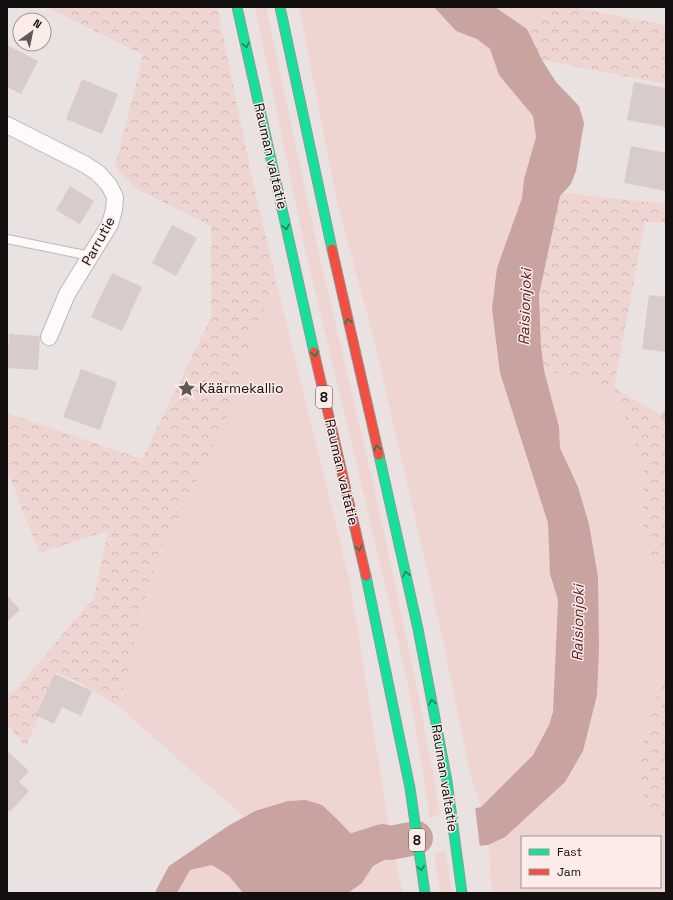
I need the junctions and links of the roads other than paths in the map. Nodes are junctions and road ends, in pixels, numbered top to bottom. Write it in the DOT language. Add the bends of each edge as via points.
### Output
graph roads {
  1 [pos="237,7"];
  2 [pos="280,7"];
  3 [pos="7,125"];
  4 [pos="7,239"];
  5 [pos="90,256"];
  6 [pos="48,337"];
  7 [pos="462,889"];
  8 [pos="425,893"];
  1 -- 8 [label="highway, Rauman valtatie / 8, one-way" via="371,598 410,788"];
  7 -- 2 [label="highway, Rauman valtatie, one-way" via="447,781 418,629"];
  3 -- 5 [label="street, Parrutie" via="86,165 109,185 115,197 114,210 110,224"];
  4 -- 5 [label="lane"];
  5 -- 6 [label="street, Parrutie" via="67,294"];
}
